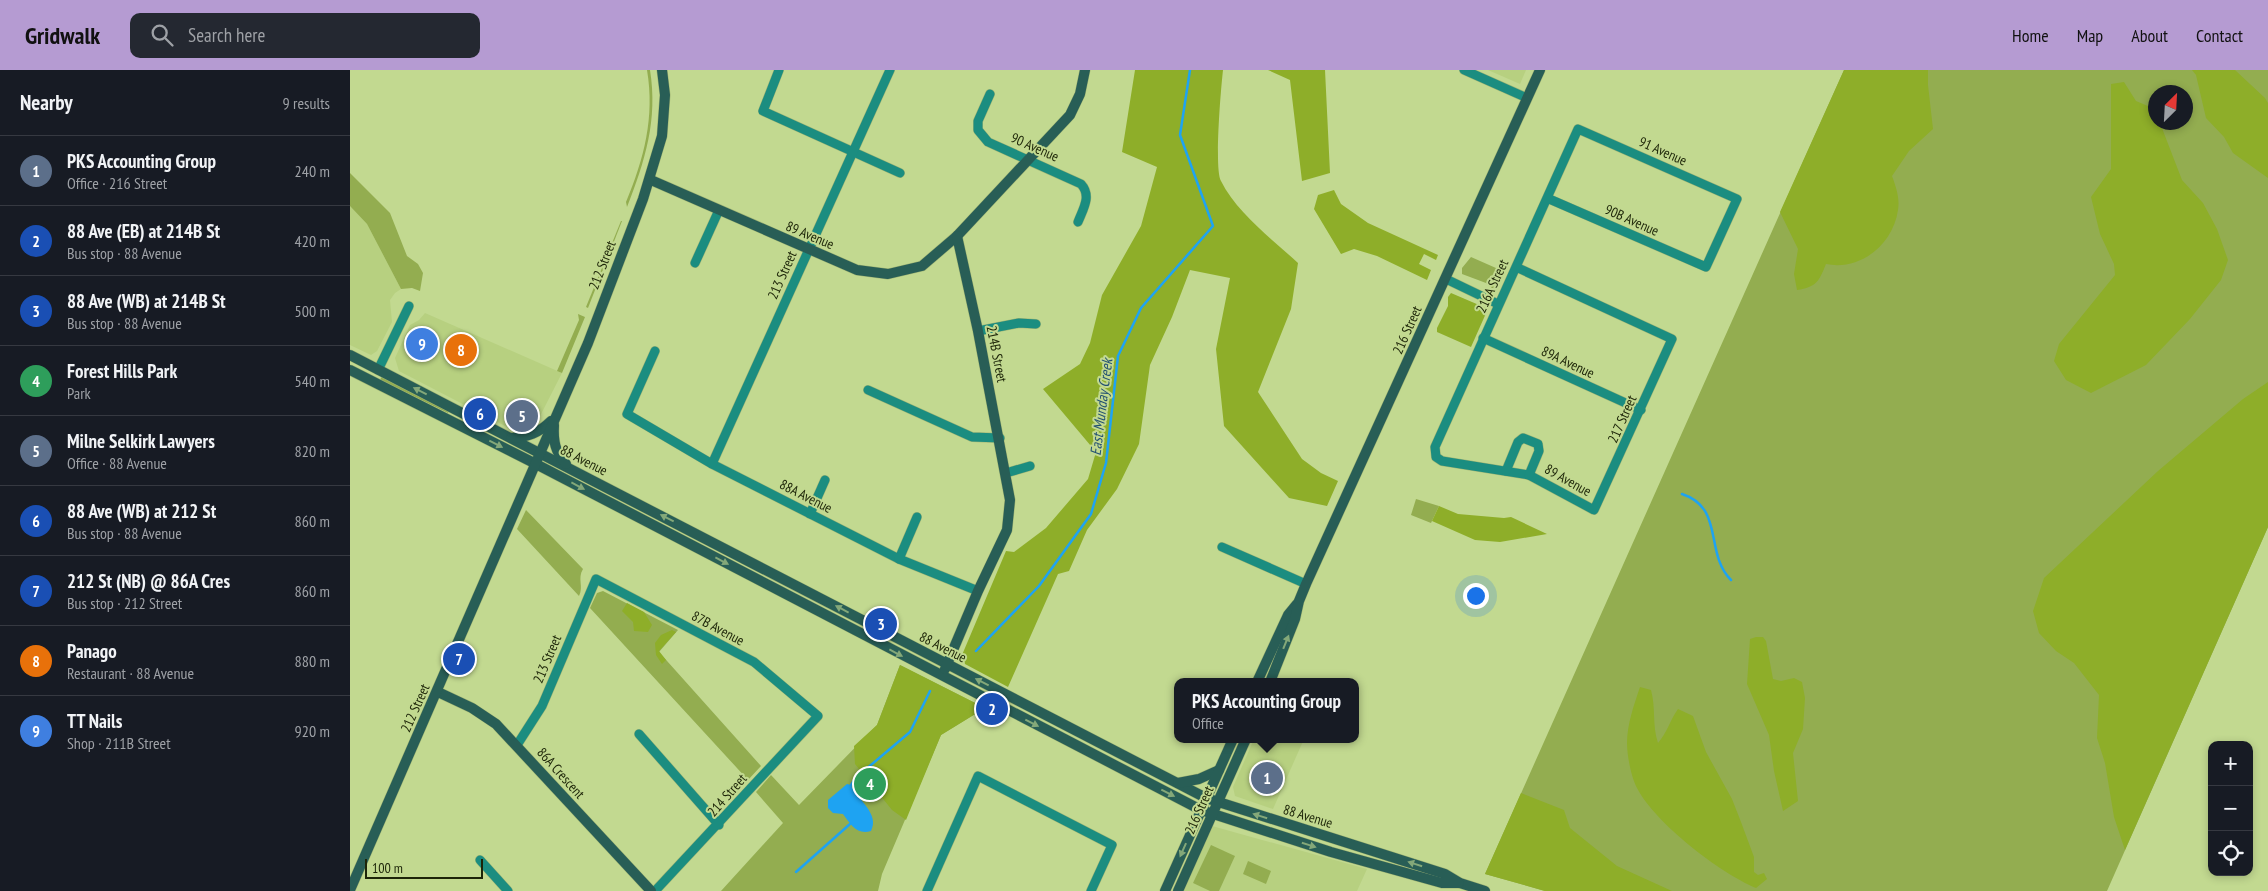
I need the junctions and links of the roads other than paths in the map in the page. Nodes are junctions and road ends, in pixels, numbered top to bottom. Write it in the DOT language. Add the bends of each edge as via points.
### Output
graph roads {
  1 [pos="662,70"];
  2 [pos="780,70"];
  3 [pos="890,70"];
  4 [pos="1085,70"];
  5 [pos="1464,70"];
  6 [pos="1540,70"];
  7 [pos="990,94"];
  8 [pos="1527,98"];
  9 [pos="1578,129"];
  10 [pos="852,152"];
  11 [pos="1030,160"];
  12 [pos="900,173"];
  13 [pos="651,180"];
  14 [pos="1547,198"];
  15 [pos="718,210"];
  16 [pos="1078,222"];
  17 [pos="957,236"];
  18 [pos="808,250"];
  19 [pos="695,263"];
  20 [pos="1516,267"];
  21 [pos="1706,267"];
  22 [pos="1446,279"];
  23 [pos="1498,304"];
  24 [pos="409,306"];
  25 [pos="1036,324"];
  26 [pos="978,331"];
  27 [pos="1483,338"];
  28 [pos="655,351"];
  29 [pos="350,355"];
  30 [pos="350,370"];
  31 [pos="378,370"];
  32 [pos="868,390"];
  33 [pos="1641,410"];
  34 [pos="554,419"];
  35 [pos="510,438"];
  36 [pos="1000,438"];
  37 [pos="539,453"];
  38 [pos="1436,456"];
  39 [pos="534,463"];
  40 [pos="712,464"];
  41 [pos="1030,466"];
  42 [pos="572,470"];
  43 [pos="1506,471"];
  44 [pos="1006,473"];
  45 [pos="1529,475"];
  46 [pos="825,480"];
  47 [pos="1594,510"];
  48 [pos="810,514"];
  49 [pos="917,517"];
  50 [pos="1222,547"];
  51 [pos="898,559"];
  52 [pos="596,579"];
  53 [pos="1306,584"];
  54 [pos="978,591"];
  55 [pos="1299,601"];
  56 [pos="947,664"];
  57 [pos="942,677"];
  58 [pos="1259,678"];
  59 [pos="1272,678"];
  60 [pos="438,692"];
  61 [pos="818,716"];
  62 [pos="640,734"];
  63 [pos="1230,743"];
  64 [pos="1244,743"];
  65 [pos="517,745"];
  66 [pos="1219,770"];
  67 [pos="1178,783"];
  68 [pos="1206,798"];
  69 [pos="1218,802"];
  70 [pos="1201,810"];
  71 [pos="1212,814"];
  72 [pos="719,825"];
  73 [pos="480,860"];
  74 [pos="1460,883"];
  75 [pos="350,890"];
  76 [pos="508,891"];
  77 [pos="651,891"];
  78 [pos="655,891"];
  79 [pos="927,891"];
  80 [pos="1091,891"];
  81 [pos="1165,891"];
  82 [pos="1178,891"];
  83 [pos="1484,891"];
  1 -- 13 [label="main road, 212 Street" via="664,120"];
  2 -- 10 [label="street" via="762,111"];
  3 -- 10 [label="street, 213 Street"];
  4 -- 11 [label="main road" via="1080,94 1070,115"];
  5 -- 8 [label="street"];
  6 -- 8 [label="main road, 216 Street"];
  7 -- 11 [label="street, 90 Avenue" via="978,121 978,130 988,142"];
  8 -- 22 [label="main road, 216 Street"];
  9 -- 14 [label="street, 216A Street"];
  9 -- 21 [label="street, 91 Avenue" via="1737,199"];
  10 -- 12 [label="street"];
  10 -- 18 [label="street, 213 Street"];
  11 -- 16 [label="street, 90 Avenue" via="1073,178 1085,187 1086,202"];
  11 -- 17 [label="main road"];
  13 -- 15 [label="main road, 89 Avenue"];
  13 -- 34 [label="main road, 212 Street" via="588,343"];
  14 -- 20 [label="street, 216A Street"];
  14 -- 21 [label="street, 90B Avenue"];
  15 -- 18 [label="main road, 89 Avenue"];
  15 -- 19 [label="street"];
  17 -- 18 [label="main road, 89 Avenue" via="922,266 888,274 857,270"];
  17 -- 26 [label="main road, 214B Street"];
  18 -- 40 [label="street, 213 Street"];
  20 -- 23 [label="street, 216A Street"];
  20 -- 33 [label="street, 217 Street" via="1672,338"];
  22 -- 23 [label="street"];
  22 -- 53 [label="main road, 216 Street"];
  23 -- 27 [label="street, 216A Street"];
  24 -- 31 [label="street"];
  25 -- 26 [label="street" via="1019,323"];
  26 -- 36 [label="main road, 214B Street"];
  27 -- 33 [label="street, 89A Avenue"];
  27 -- 38 [label="street, 216A Street" via="1435,446"];
  28 -- 40 [label="street, 88A Avenue" via="627,414"];
  29 -- 31 [label="main road, 88 Avenue"];
  30 -- 39 [label="main road, 88 Avenue, one-way"];
  35 -- 31 [label="main road, 88 Avenue, one-way"];
  32 -- 36 [label="street" via="972,437"];
  33 -- 47 [label="street, 217 Street"];
  34 -- 35 [label="main road" via="536,433"];
  34 -- 37 [label="main road, 212 Street"];
  34 -- 42 [label="main road" via="556,450"];
  35 -- 37 [label="main road, 88 Avenue"];
  36 -- 44 [label="main road, 214B Street"];
  37 -- 39 [label="main road, 212 Street"];
  37 -- 42 [label="main road, 88 Avenue"];
  38 -- 43 [label="street, 89 Avenue" via="1442,462"];
  39 -- 57 [label="main road, 88 Avenue, one-way"];
  39 -- 60 [label="main road, 212 Street"];
  40 -- 48 [label="street, 88A Avenue"];
  41 -- 44 [label="street"];
  56 -- 42 [label="main road, 88 Avenue, one-way"];
  43 -- 45 [label="street, 89 Avenue"];
  43 -- 45 [label="street, 89 Avenue" via="1518,442 1523,438 1538,444 1539,452"];
  44 -- 54 [label="main road, 214B Street" via="1010,500 1007,530"];
  45 -- 47 [label="street, 89 Avenue"];
  46 -- 48 [label="street"];
  48 -- 51 [label="street, 88A Avenue"];
  49 -- 51 [label="street"];
  50 -- 53 [label="street"];
  51 -- 54 [label="street, 88A Avenue"];
  52 -- 61 [label="street, 87B Avenue" via="754,662"];
  52 -- 65 [label="street, 213 Street" via="542,706"];
  53 -- 55 [label="main road, 216 Street"];
  54 -- 56 [label="main road, 214B Street"];
  55 -- 58 [label="main road, 216 Street" via="1288,615"];
  59 -- 55 [label="main road, 216 Street, one-way"];
  56 -- 57 [label="main road, 214B Street"];
  67 -- 56 [label="main road, 88 Avenue, one-way"];
  57 -- 70 [label="main road, 88 Avenue, one-way"];
  60 -- 65 [label="main road, 86A Crescent" via="496,724"];
  60 -- 75 [label="main road, 212 Street"];
  61 -- 72 [label="street, 214 Street"];
  62 -- 72 [label="street"];
  63 -- 66 [label="main road, 216 Street"];
  64 -- 69 [label="main road, 216 Street"];
  65 -- 77 [label="main road, 86A Crescent"];
  66 -- 67 [label="main road"];
  66 -- 68 [label="main road, 216 Street"];
  67 -- 68 [label="main road, 88 Avenue"];
  68 -- 69 [label="main road, 88 Avenue"];
  68 -- 70 [label="main road, 216 Street"];
  69 -- 71 [label="main road, 216 Street"];
  74 -- 69 [label="main road, 88 Avenue, one-way" via="1445,874"];
  70 -- 71 [label="main road, 88 Avenue"];
  70 -- 81 [label="main road, 216 Street, one-way"];
  71 -- 74 [label="main road, 88 Avenue, one-way" via="1442,883"];
  71 -- 82 [label="main road, 216 Street"];
  72 -- 78 [label="street, 214 Street"];
  73 -- 76 [label="street"];
  74 -- 83 [label="main road, 88 Avenue"];
  79 -- 80 [label="street" via="978,776 1112,845"];
}
